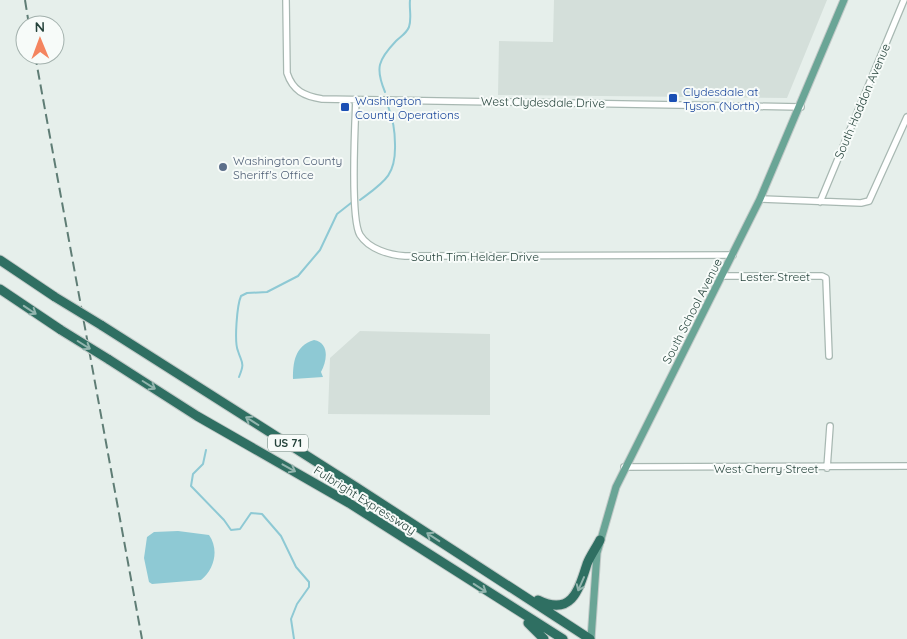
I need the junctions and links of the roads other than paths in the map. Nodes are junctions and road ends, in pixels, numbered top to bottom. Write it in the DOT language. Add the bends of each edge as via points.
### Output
graph roads {
  1 [pos="286,0"];
  2 [pos="844,0"];
  3 [pos="904,0"];
  4 [pos="356,100"];
  5 [pos="801,107"];
  6 [pos="907,117"];
  7 [pos="760,199"];
  8 [pos="820,202"];
  9 [pos="733,255"];
  10 [pos="0,260"];
  11 [pos="723,276"];
  12 [pos="0,289"];
  13 [pos="829,356"];
  14 [pos="830,426"];
  15 [pos="907,466"];
  16 [pos="624,467"];
  17 [pos="827,468"];
  18 [pos="600,540"];
  19 [pos="474,563"];
  20 [pos="505,604"];
  21 [pos="544,639"];
  22 [pos="563,639"];
  23 [pos="590,639"];
  1 -- 4 [label="street, West Clydesdale Drive" via="286,60 291,84 309,97"];
  2 -- 5 [label="main road, South School Avenue"];
  3 -- 8 [label="street, South Haddon Avenue"];
  4 -- 5 [label="street, West Clydesdale Drive"];
  4 -- 9 [label="street, South Tim Helder Drive" via="356,225 364,240 380,250 405,256"];
  5 -- 7 [label="main road, South School Avenue"];
  6 -- 8 [label="street" via="869,202"];
  7 -- 8 [label="street"];
  7 -- 9 [label="main road, South School Avenue"];
  9 -- 11 [label="main road, South School Avenue"];
  19 -- 10 [label="highway, Fulbright Expressway / US 71, one-way, bridge"];
  11 -- 13 [label="street, Lester Street" via="826,278"];
  11 -- 16 [label="main road, South School Avenue"];
  12 -- 20 [label="highway, Fulbright Expressway / US 71, one-way, bridge" via="197,416 348,503"];
  14 -- 17 [label="street"];
  15 -- 17 [label="street, West Cherry Street"];
  16 -- 17 [label="street, West Cherry Street"];
  16 -- 18 [label="main road, South School Avenue"];
  18 -- 19 [label="highway, one-way" via="587,564 580,589 573,598 558,604 540,601"];
  18 -- 23 [label="main road, South School Avenue"];
  19 -- 23 [label="highway, US 71"];
  20 -- 21 [label="highway"];
  20 -- 22 [label="highway, Fulbright Expressway"];
}
